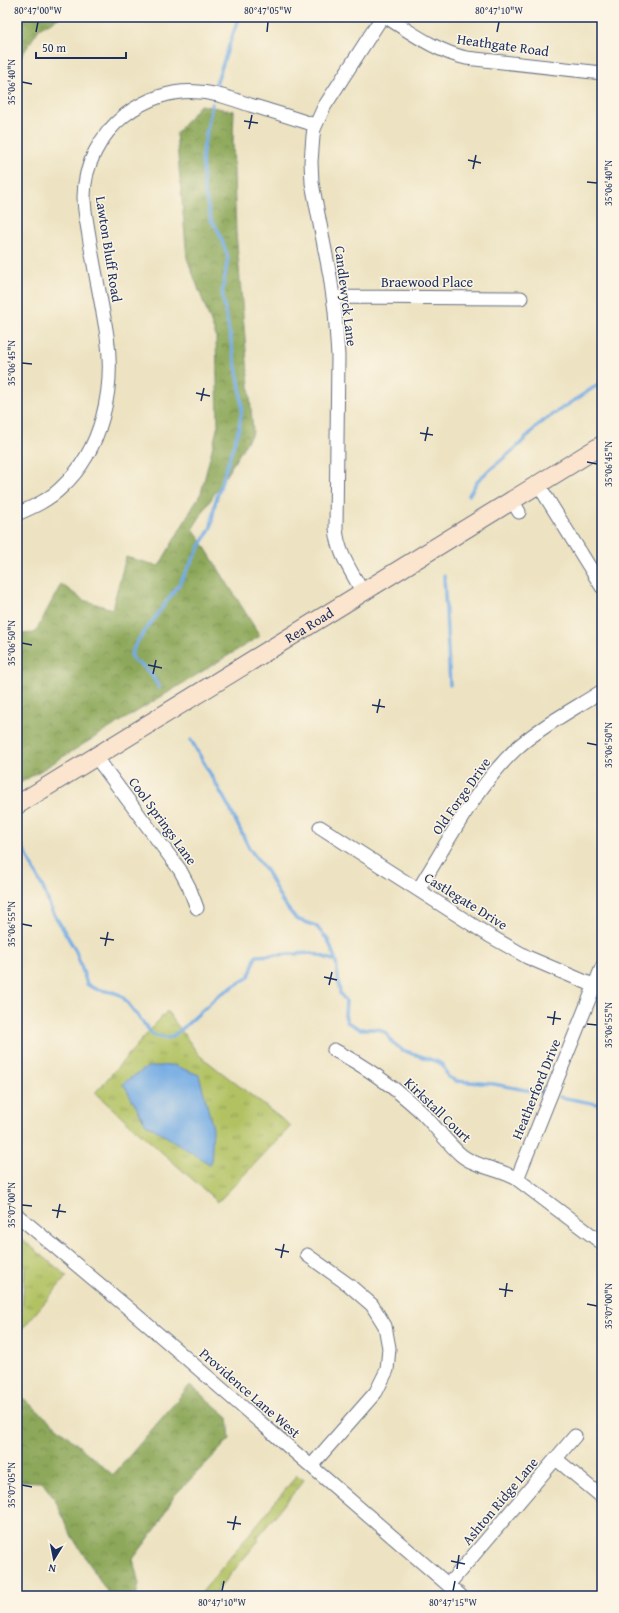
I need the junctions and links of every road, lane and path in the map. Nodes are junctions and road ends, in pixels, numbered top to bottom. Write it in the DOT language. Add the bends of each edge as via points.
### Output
graph roads {
  1 [pos="382,17"];
  2 [pos="386,17"];
  3 [pos="602,73"];
  4 [pos="315,125"];
  5 [pos="333,297"];
  6 [pos="521,298"];
  7 [pos="602,445"];
  8 [pos="538,484"];
  9 [pos="17,514"];
  10 [pos="602,587"];
  11 [pos="363,593"];
  12 [pos="602,691"];
  13 [pos="96,757"];
  14 [pos="17,805"];
  15 [pos="320,827"];
  16 [pos="418,890"];
  17 [pos="197,908"];
  18 [pos="602,966"];
  19 [pos="598,988"];
  20 [pos="334,1050"];
  21 [pos="517,1179"];
  22 [pos="17,1216"];
  23 [pos="602,1243"];
  24 [pos="307,1255"];
  25 [pos="575,1436"];
  26 [pos="556,1459"];
  27 [pos="311,1466"];
  28 [pos="602,1497"];
  29 [pos="448,1585"];
  30 [pos="461,1596"];
  1 -- 4 [label="street, Candlewyck Lane"];
  2 -- 3 [label="street, Heathgate Road" via="435,48 450,54"];
  4 -- 5 [label="street, Candlewyck Lane" via="311,162 312,183"];
  4 -- 9 [label="street, Lawton Bluff Road" via="197,91 172,93 148,100 128,112 107,133 88,167 84,196 107,337 108,390 103,414 96,438 76,472 62,488"];
  5 -- 6 [label="street, Braewood Place"];
  5 -- 11 [label="street, Candlewyck Lane" via="338,356 337,542"];
  7 -- 8 [label="main road, Rea Road"];
  8 -- 10 [label="street"];
  8 -- 11 [label="main road, Rea Road" via="516,506"];
  11 -- 13 [label="main road, Rea Road"];
  12 -- 16 [label="street, Old Forge Drive" via="547,725 507,758 468,809"];
  13 -- 14 [label="main road, Rea Road"];
  13 -- 17 [label="street, Cool Springs Lane" via="180,870"];
  15 -- 16 [label="street, Castlegate Drive"];
  16 -- 19 [label="street, Castlegate Drive" via="490,936"];
  18 -- 19 [label="street, Heatherford Drive"];
  19 -- 21 [label="street, Heatherford Drive"];
  20 -- 21 [label="street, Kirkstall Court" via="358,1063 418,1110 461,1155"];
  21 -- 23 [label="street, Kirkstall Court"];
  22 -- 27 [label="street, Providence Lane West"];
  24 -- 27 [label="street" via="372,1305 385,1326 389,1348 387,1370 376,1392"];
  25 -- 26 [label="street, Ashton Ridge Lane"];
  26 -- 28 [label="street"];
  26 -- 29 [label="street, Ashton Ridge Lane"];
  27 -- 29 [label="street, Providence Lane West"];
  29 -- 30 [label="street, Providence Lane West"];
}
